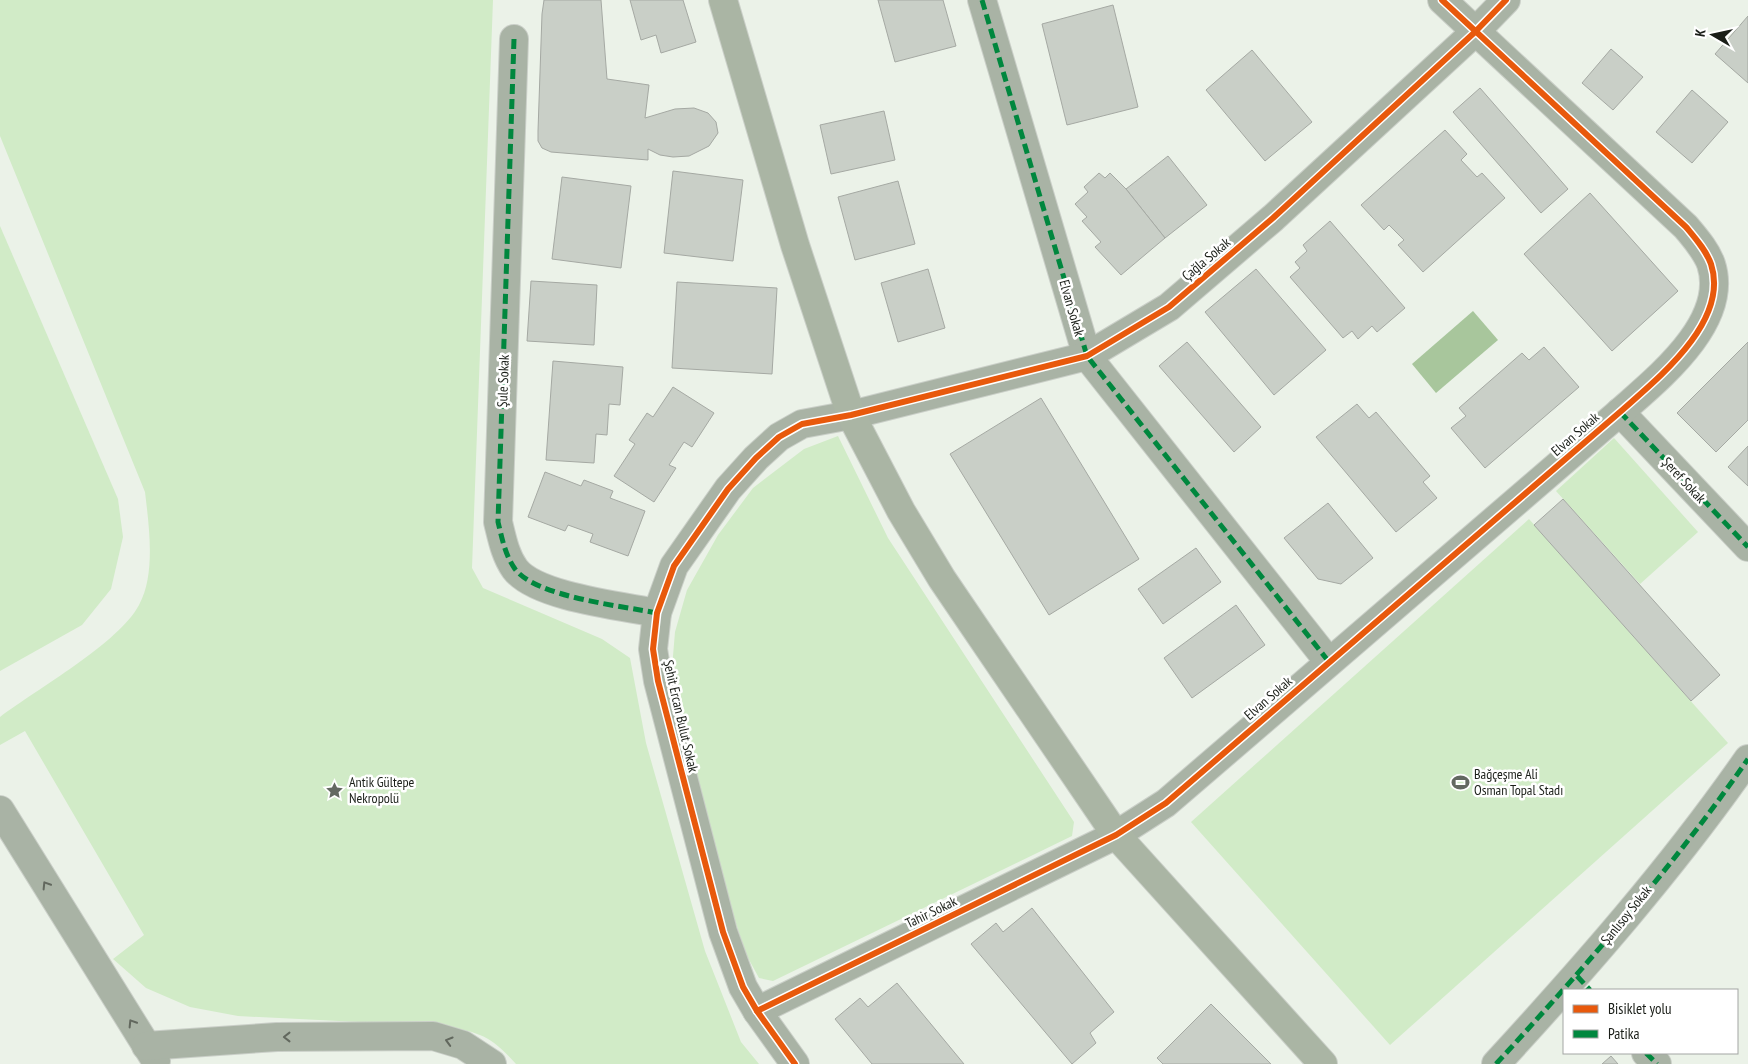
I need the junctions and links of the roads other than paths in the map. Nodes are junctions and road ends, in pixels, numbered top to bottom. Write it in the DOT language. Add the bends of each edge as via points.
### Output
graph roads {
  1 [pos="723,0"];
  2 [pos="982,0"];
  3 [pos="1442,0"];
  4 [pos="1506,0"];
  5 [pos="1475,32"];
  6 [pos="514,39"];
  7 [pos="1087,356"];
  8 [pos="1620,412"];
  9 [pos="851,415"];
  10 [pos="1748,547"];
  11 [pos="657,614"];
  12 [pos="1329,662"];
  13 [pos="1748,759"];
  14 [pos="0,810"];
  15 [pos="1116,835"];
  16 [pos="1583,983"];
  17 [pos="1563,1002"];
  18 [pos="757,1011"];
  19 [pos="1647,1054"];
  20 [pos="152,1055"];
  21 [pos="492,1064"];
  22 [pos="795,1064"];
  23 [pos="1324,1064"];
  24 [pos="1496,1064"];
  25 [pos="1657,1064"];
  1 -- 9 [label="main road" via="795,245"];
  2 -- 7 [label="street, Elvan Sokak"];
  3 -- 5 [label="street, Elvan Sokak"];
  4 -- 5 [label="street, Çağla Sokak"];
  5 -- 7 [label="street, Çağla Sokak" via="1273,218 1168,307"];
  5 -- 8 [label="street, Elvan Sokak" via="1686,227 1711,265 1714,291 1706,318 1694,339 1664,373"];
  6 -- 11 [label="street, Şule Sokak" via="498,522 504,546 515,569 529,582 553,592"];
  7 -- 9 [label="street, Çağla Sokak"];
  7 -- 12 [label="street, Elvan Sokak"];
  8 -- 10 [label="street, Şeref Sokak"];
  8 -- 12 [label="street, Elvan Sokak"];
  9 -- 11 [label="street, Şehit Ercan Bulut Sokak" via="802,424 779,437 756,458 728,490 674,566"];
  9 -- 15 [label="main road" via="900,511 942,578"];
  11 -- 18 [label="street, Şehit Ercan Bulut Sokak" via="653,648 658,681 684,786 723,932 743,987"];
  12 -- 15 [label="street, Elvan Sokak" via="1166,803"];
  13 -- 16 [label="street, Şanlısoy Sokak"];
  20 -- 14 [label="street, one-way"];
  15 -- 18 [label="street, Tahir Sokak"];
  15 -- 23 [label="main road"];
  17 -- 24 [label="street, Şanlısoy Sokak"];
  18 -- 22 [label="street, Şehit Ercan Bulut Sokak"];
  19 -- 25 [label="street"];
  21 -- 20 [label="street, one-way" via="463,1045 433,1036 277,1037"];
}
